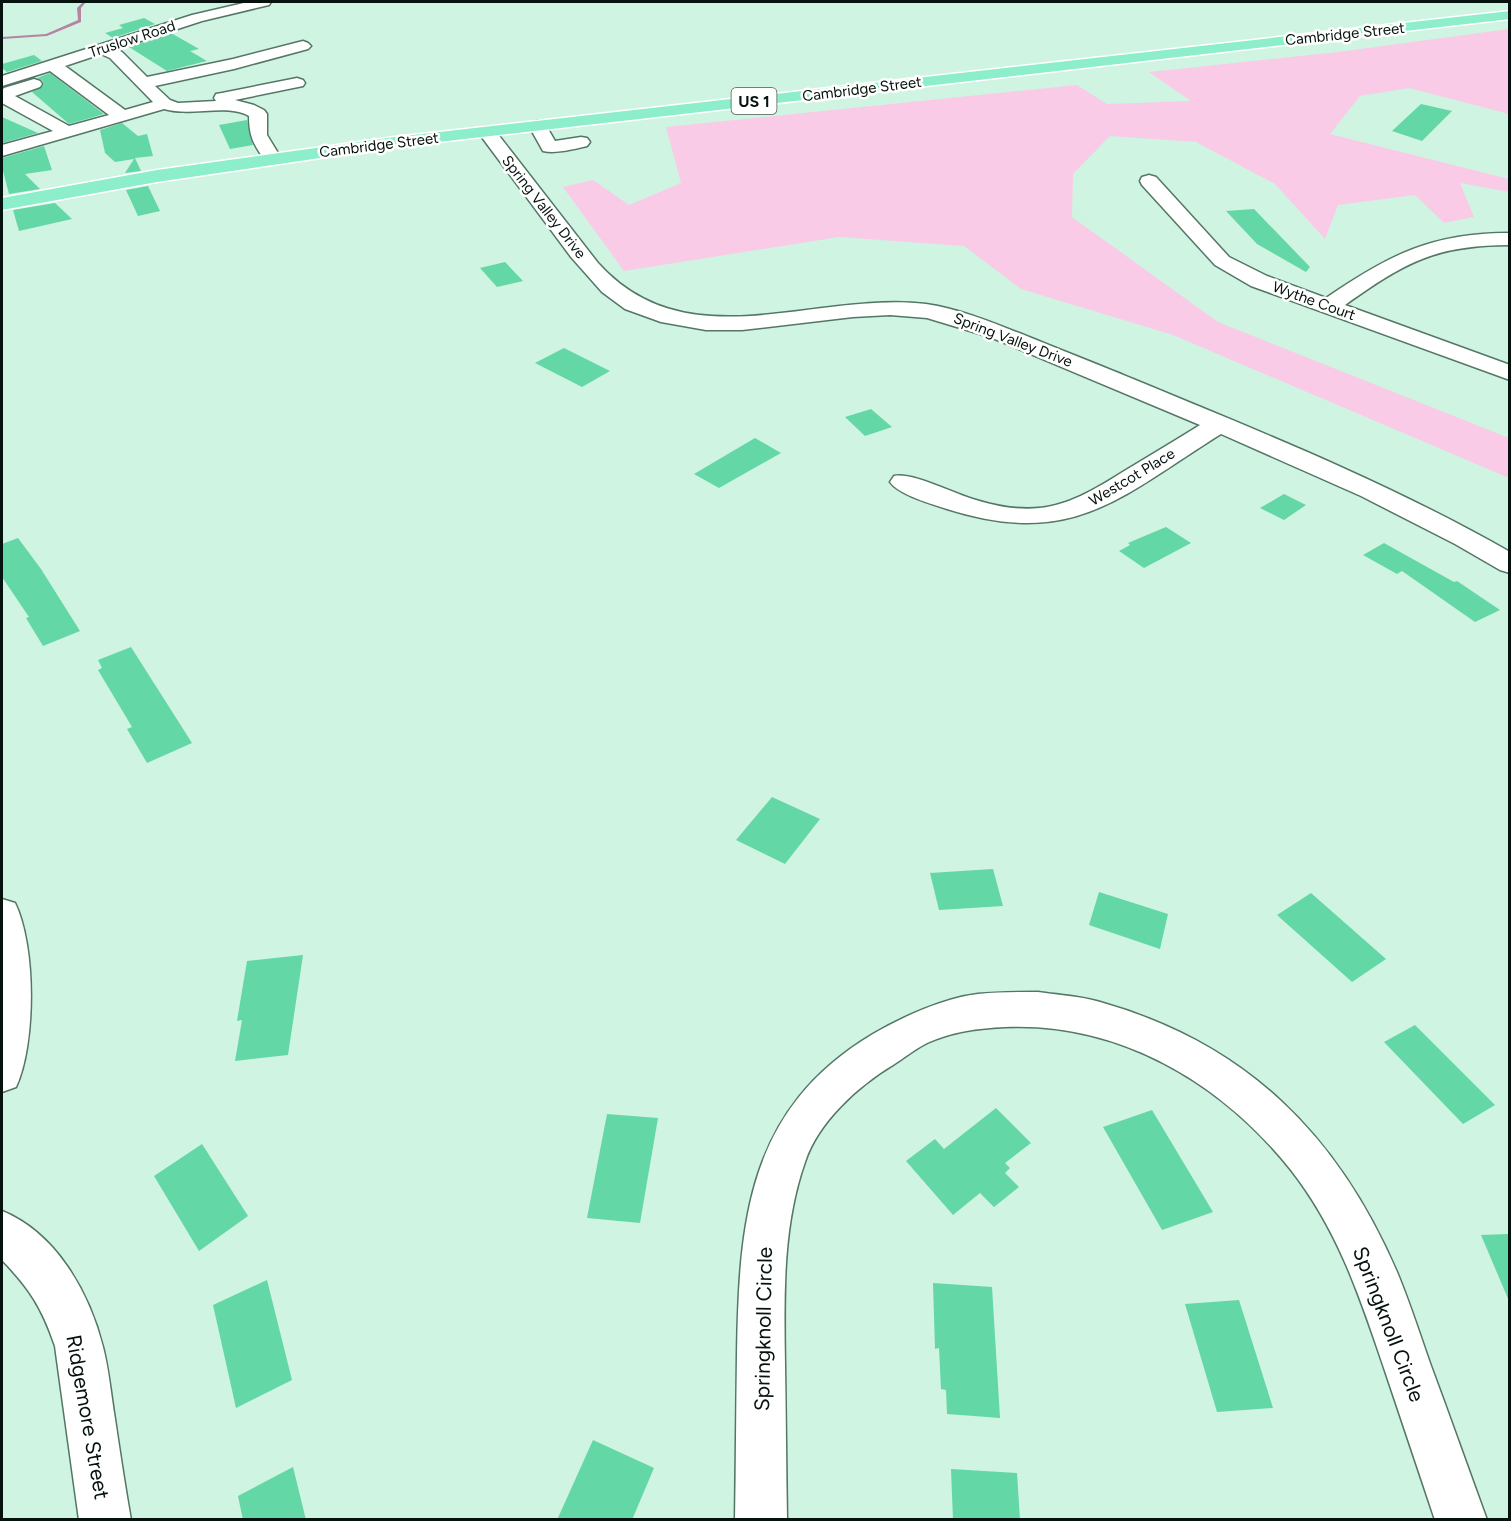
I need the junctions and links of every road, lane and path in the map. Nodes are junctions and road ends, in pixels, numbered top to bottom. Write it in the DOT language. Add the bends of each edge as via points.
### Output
graph roads {
  1 [pos="264,2"];
  2 [pos="1509,15"];
  3 [pos="280,40"];
  4 [pos="102,49"];
  5 [pos="299,51"];
  6 [pos="53,65"];
  7 [pos="223,65"];
  8 [pos="68,74"];
  9 [pos="2,81"];
  10 [pos="144,83"];
  11 [pos="242,83"];
  12 [pos="297,83"];
  13 [pos="169,106"];
  14 [pos="123,117"];
  15 [pos="538,126"];
  16 [pos="487,132"];
  17 [pos="68,133"];
  18 [pos="581,142"];
  19 [pos="549,147"];
  20 [pos="2,151"];
  21 [pos="503,154"];
  22 [pos="272,158"];
  23 [pos="1149,181"];
  24 [pos="2,204"];
  25 [pos="1509,239"];
  26 [pos="1327,307"];
  27 [pos="1509,373"];
  28 [pos="1219,424"];
  29 [pos="903,482"];
  30 [pos="1509,564"];
  31 [pos="2,914"];
  32 [pos="2,1074"];
  33 [pos="2,1233"];
  34 [pos="105,1520"];
  35 [pos="761,1520"];
  36 [pos="1461,1520"];
  1 -- 4 [label="street, Truslow Road" via="197,18"];
  2 -- 15 [label="main road, Cambridge Street / US 1"];
  3 -- 7 [label="street" via="232,56"];
  4 -- 6 [label="street, Truslow Road"];
  4 -- 10 [label="street" via="116,55"];
  5 -- 7 [label="street"];
  6 -- 8 [label="street"];
  6 -- 9 [label="street, Truslow Road"];
  7 -- 10 [label="street"];
  8 -- 14 [label="street"];
  8 -- 17 [label="street" via="3,97"];
  10 -- 13 [label="street"];
  11 -- 13 [label="street"];
  12 -- 13 [label="street"];
  13 -- 14 [label="street"];
  13 -- 22 [label="street" via="190,110 250,107 258,114 258,135"];
  14 -- 17 [label="street"];
  15 -- 16 [label="main road, Cambridge Street / US 1"];
  15 -- 19 [label="street"];
  16 -- 21 [label="street, Spring Valley Drive"];
  16 -- 22 [label="main road, Cambridge Street / US 1"];
  17 -- 20 [label="street"];
  18 -- 19 [label="street"];
  19 -- 21 [label="street"];
  21 -- 28 [label="street, Spring Valley Drive" via="607,286 637,305 680,319 737,324 876,308 952,316"];
  22 -- 24 [label="main road, Cambridge Street / US 1"];
  23 -- 26 [label="street, Wythe Court" via="1222,261 1259,281"];
  25 -- 26 [label="street" via="1455,241 1413,253 1393,262"];
  26 -- 27 [label="street, Wythe Court"];
  28 -- 29 [label="street, Westcot Place" via="1093,503 1048,515 991,513"];
  28 -- 30 [label="street, Spring Valley Drive" via="1417,512"];
  31 -- 32 [label="street" via="13,978 13,1018"];
  33 -- 34 [label="street, Ridgemore Street" via="48,1277 66,1309 79,1346"];
  35 -- 36 [label="street, Springknoll Circle" via="761,1270 769,1210 786,1156 810,1114 840,1079 876,1051 914,1029 989,1009 1042,1008 1134,1028 1189,1054 1233,1083 1273,1118 1306,1156 1344,1214 1376,1278"];
}
